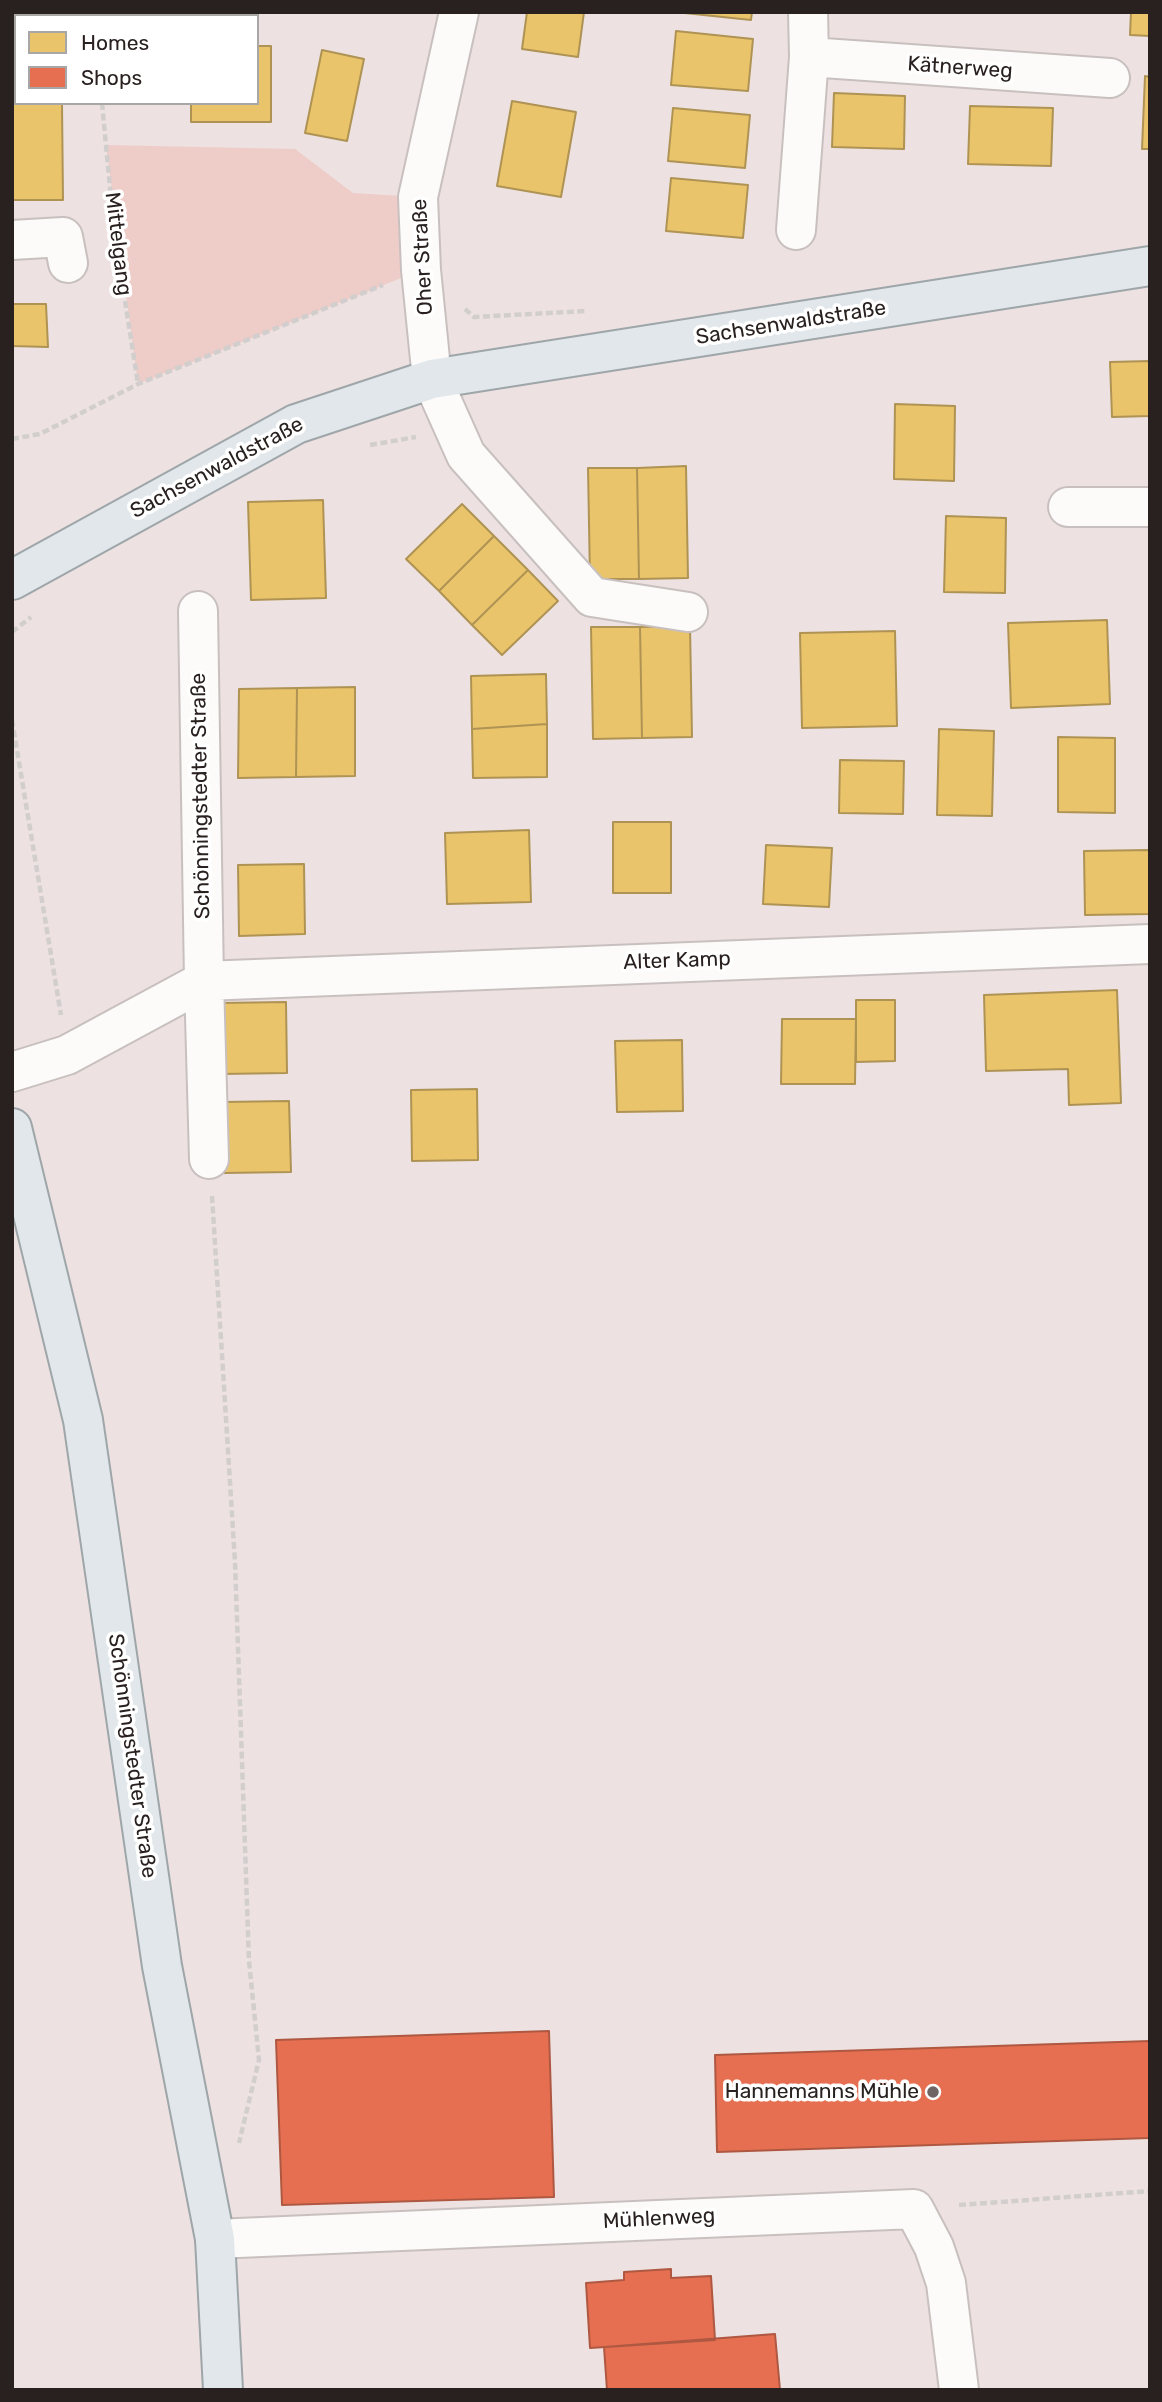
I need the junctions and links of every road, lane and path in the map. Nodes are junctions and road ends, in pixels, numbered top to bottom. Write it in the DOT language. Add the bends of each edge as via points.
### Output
graph roads {
  1 [pos="459,12"];
  2 [pos="808,12"];
  3 [pos="809,57"];
  4 [pos="1110,78"];
  5 [pos="102,105"];
  6 [pos="796,230"];
  7 [pos="12,240"];
  8 [pos="68,262"];
  9 [pos="1150,266"];
  10 [pos="421,270"];
  11 [pos="432,379"];
  12 [pos="138,384"];
  13 [pos="12,439"];
  14 [pos="1068,507"];
  15 [pos="1150,507"];
  16 [pos="12,580"];
  17 [pos="198,611"];
  18 [pos="688,611"];
  19 [pos="12,720"];
  20 [pos="1150,944"];
  21 [pos="205,981"];
  22 [pos="68,1055"];
  23 [pos="12,1072"];
  24 [pos="12,1128"];
  25 [pos="209,1159"];
  26 [pos="237,2149"];
  27 [pos="1150,2192"];
  28 [pos="914,2208"];
  29 [pos="215,2239"];
  30 [pos="223,2390"];
  31 [pos="958,2390"];
  1 -- 10 [label="street, Oher Straße" via="418,197"];
  2 -- 3 [label="street"];
  3 -- 4 [label="street, Kätnerweg"];
  3 -- 6 [label="street"];
  5 -- 12 [label="path, Mittelgang" via="114,230"];
  7 -- 8 [label="street" via="63,237"];
  9 -- 11 [label="main road, Sachsenwaldstraße"];
  10 -- 11 [label="street, Oher Straße"];
  10 -- 12 [label="path"];
  11 -- 16 [label="main road, Sachsenwaldstraße" via="296,424"];
  11 -- 18 [label="street" via="466,456 592,597"];
  12 -- 13 [label="path" via="40,434"];
  14 -- 15 [label="street"];
  17 -- 21 [label="street, Schönningstedter Straße"];
  19 -- 22 [label="path"];
  20 -- 21 [label="street, Alter Kamp"];
  21 -- 22 [label="street"];
  21 -- 25 [label="street, Schönningstedter Straße"];
  22 -- 23 [label="street"];
  24 -- 29 [label="main road, Schönningstedter Straße" via="83,1420 163,1966"];
  25 -- 26 [label="path" via="236,1562 249,1961 259,2060"];
  27 -- 28 [label="path"];
  28 -- 29 [label="street, Mühlenweg"];
  28 -- 31 [label="street" via="946,2283"];
  29 -- 30 [label="main road, Schönningstedter Straße"];
}
